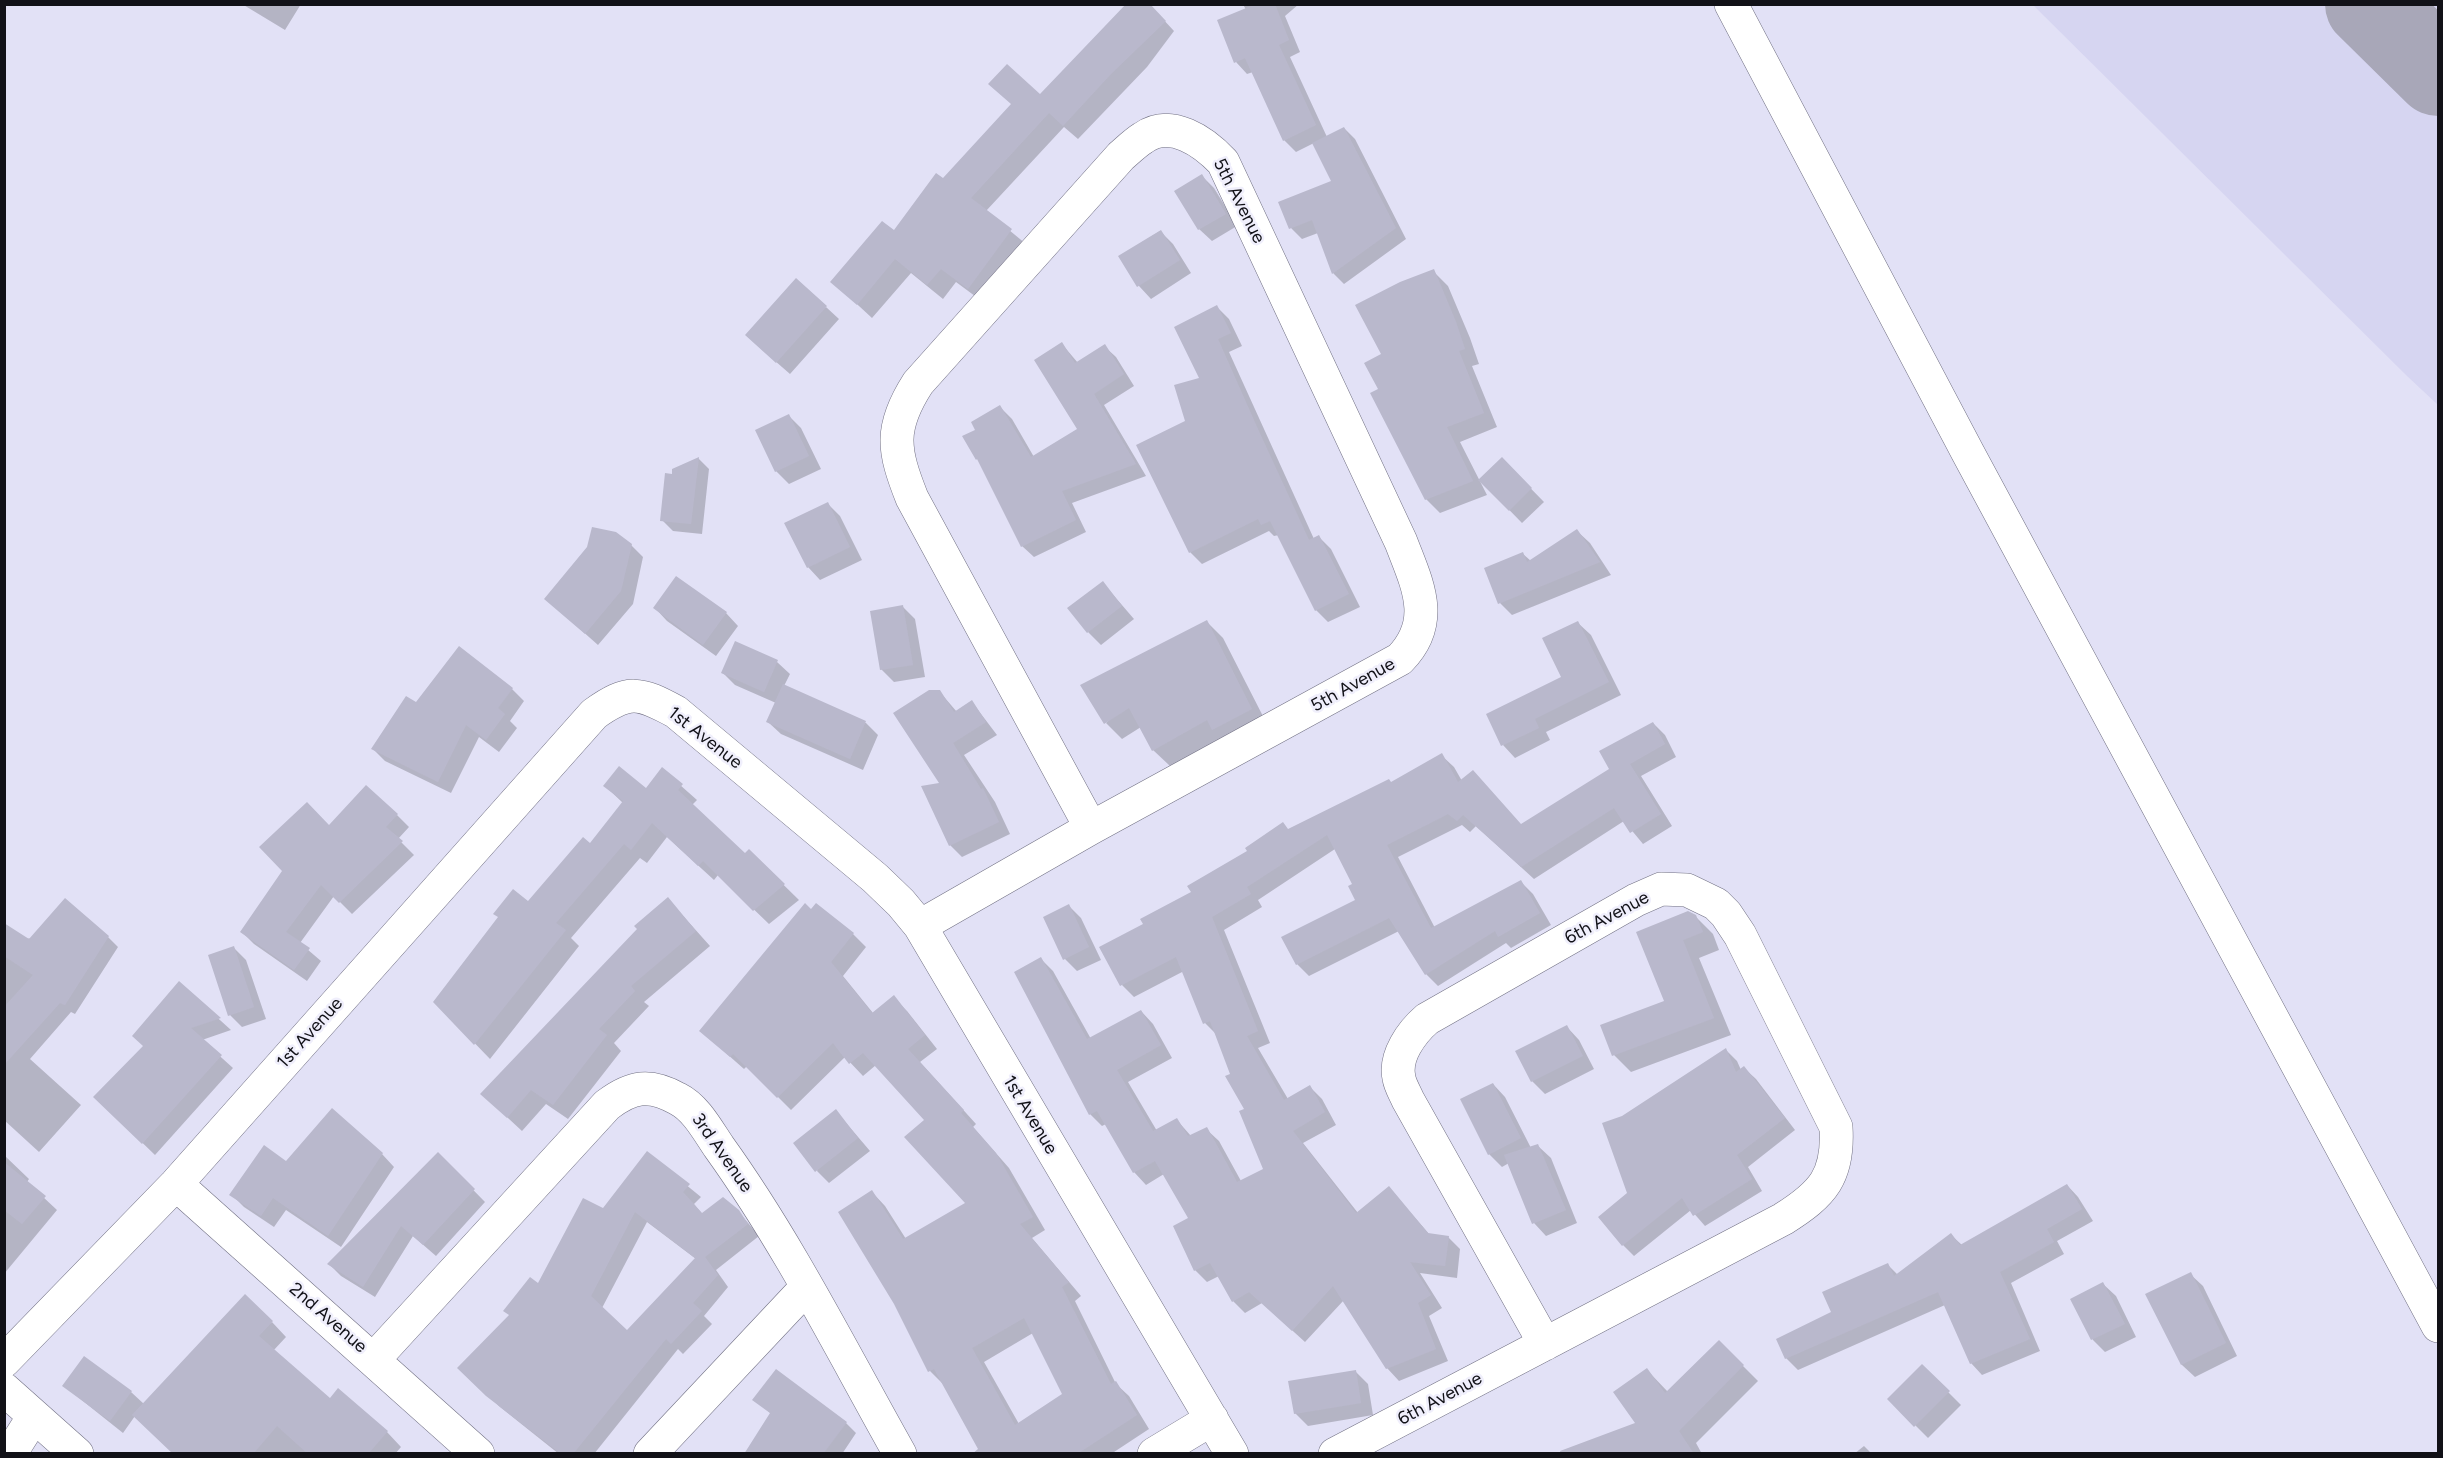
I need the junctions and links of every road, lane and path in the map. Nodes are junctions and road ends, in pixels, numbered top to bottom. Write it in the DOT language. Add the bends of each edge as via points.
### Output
graph roads {
  1 [pos="1731,4"];
  2 [pos="1091,828"];
  3 [pos="920,926"];
  4 [pos="176,1184"];
  5 [pos="806,1288"];
  6 [pos="2439,1326"];
  7 [pos="1545,1344"];
  8 [pos="374,1359"];
  9 [pos="4,1361"];
  10 [pos="4,1389"];
  11 [pos="34,1416"];
  12 [pos="1212,1419"];
  13 [pos="10,1454"];
  14 [pos="77,1454"];
  15 [pos="478,1454"];
  16 [pos="650,1454"];
  17 [pos="900,1454"];
  18 [pos="1154,1454"];
  19 [pos="1232,1454"];
  20 [pos="1335,1454"];
  1 -- 6 [label="main road" via="1968,453"];
  2 -- 2 [label="main road, 5th Avenue" via="1400,659 1418,634 1422,612 1419,590 1401,542 1222,162 1210,148 1183,132 1145,136 1121,156 918,382 895,439 898,463 912,498"];
  2 -- 3 [label="main road, 5th Avenue"];
  3 -- 4 [label="main road, 1st Avenue" via="875,878 676,712 641,695 615,699 594,714 560,750"];
  3 -- 12 [label="main road, 1st Avenue"];
  4 -- 8 [label="main road, 2nd Avenue"];
  4 -- 9 [label="main road, 1st Avenue"];
  5 -- 8 [label="main road, 3rd Avenue" via="744,1182 691,1109 679,1099 638,1087 622,1093 608,1105"];
  5 -- 16 [label="main road"];
  5 -- 17 [label="main road, 3rd Avenue"];
  7 -- 7 [label="main road, 6th Avenue" via="1783,1219 1810,1202 1833,1168 1838,1150 1836,1127 1740,935 1716,904 1687,890 1661,889 1636,900 1427,1019 1406,1044 1400,1059 1398,1077 1408,1100"];
  7 -- 20 [label="main road, 6th Avenue"];
  8 -- 15 [label="main road, 2nd Avenue"];
  10 -- 11 [label="main road"];
  11 -- 13 [label="main road"];
  11 -- 14 [label="main road"];
  12 -- 18 [label="main road"];
  12 -- 19 [label="main road, 1st Avenue"];
}
